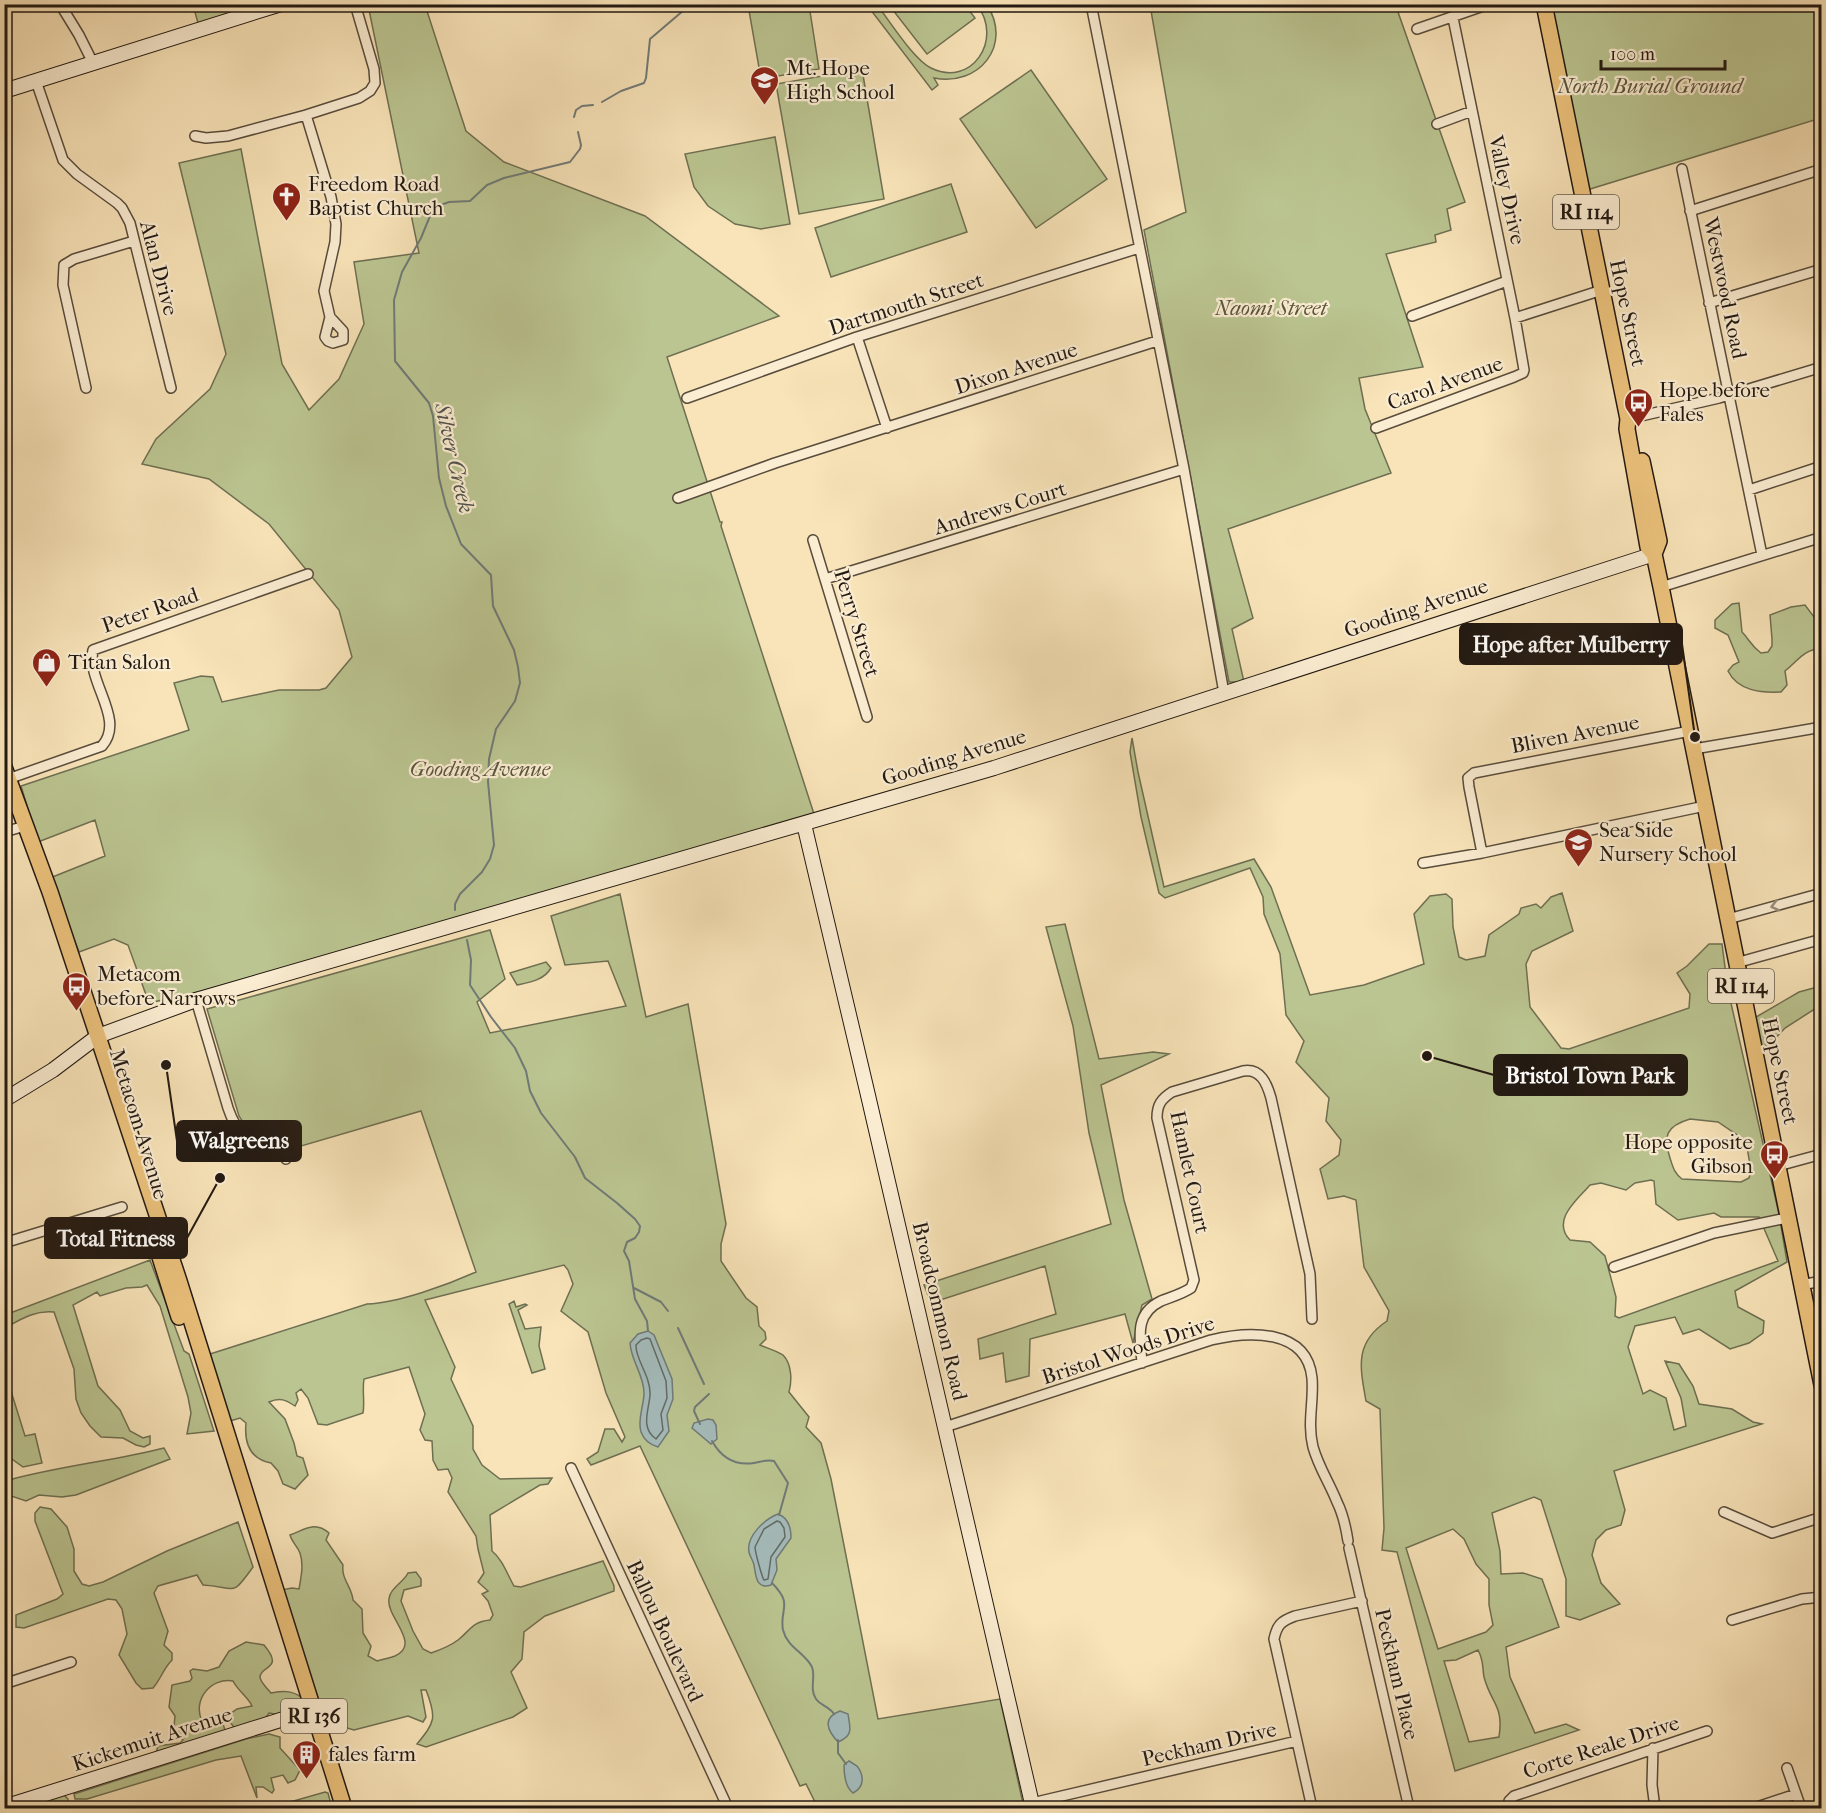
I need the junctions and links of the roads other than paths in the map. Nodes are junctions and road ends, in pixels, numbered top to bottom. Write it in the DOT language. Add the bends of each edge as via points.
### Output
graph roads {
  1 [pos="60,4"];
  2 [pos="281,4"];
  3 [pos="355,4"];
  4 [pos="1091,4"];
  5 [pos="1489,4"];
  6 [pos="1544,4"];
  7 [pos="1453,18"];
  8 [pos="1417,29"];
  9 [pos="93,63"];
  10 [pos="36,81"];
  11 [pos="4,91"];
  12 [pos="1472,111"];
  13 [pos="306,115"];
  14 [pos="1437,124"];
  15 [pos="195,136"];
  16 [pos="1682,169"];
  17 [pos="1821,169"];
  18 [pos="1690,211"];
  19 [pos="134,241"];
  20 [pos="1139,248"];
  21 [pos="1821,269"];
  22 [pos="1507,281"];
  23 [pos="1602,290"];
  24 [pos="1709,303"];
  25 [pos="1412,316"];
  26 [pos="330,317"];
  27 [pos="1515,318"];
  28 [pos="857,337"];
  29 [pos="1157,341"];
  30 [pos="1821,367"];
  31 [pos="1524,370"];
  32 [pos="86,388"];
  33 [pos="171,388"];
  34 [pos="1729,395"];
  35 [pos="687,398"];
  36 [pos="1628,419"];
  37 [pos="887,428"];
  38 [pos="1377,428"];
  39 [pos="1821,466"];
  40 [pos="1184,469"];
  41 [pos="1749,490"];
  42 [pos="678,498"];
  43 [pos="1821,537"];
  44 [pos="813,540"];
  45 [pos="1654,554"];
  46 [pos="1762,555"];
  47 [pos="308,574"];
  48 [pos="825,579"];
  49 [pos="1661,587"];
  50 [pos="1224,693"];
  51 [pos="867,717"];
  52 [pos="1821,727"];
  53 [pos="1690,731"];
  54 [pos="1694,749"];
  55 [pos="6,773"];
  56 [pos="1705,806"];
  57 [pos="804,824"];
  58 [pos="4,832"];
  59 [pos="27,832"];
  60 [pos="1482,853"];
  61 [pos="1423,863"];
  62 [pos="1821,892"];
  63 [pos="1728,919"];
  64 [pos="1821,939"];
  65 [pos="1736,963"];
  66 [pos="196,1000"];
  67 [pos="95,1039"];
  68 [pos="4,1100"];
  69 [pos="1821,1154"];
  70 [pos="286,1159"];
  71 [pos="1778,1166"];
  72 [pos="122,1207"];
  73 [pos="1787,1218"];
  74 [pos="4,1243"];
  75 [pos="1614,1266"];
  76 [pos="1821,1281"];
  77 [pos="1801,1285"];
  78 [pos="1312,1319"];
  79 [pos="1142,1363"];
  80 [pos="1821,1385"];
  81 [pos="945,1427"];
  82 [pos="571,1468"];
  83 [pos="1724,1512"];
  84 [pos="1821,1517"];
  85 [pos="1349,1545"];
  86 [pos="1821,1597"];
  87 [pos="1362,1601"];
  88 [pos="1732,1620"];
  89 [pos="71,1662"];
  90 [pos="4,1684"];
  91 [pos="312,1710"];
  92 [pos="1707,1731"];
  93 [pos="1297,1742"];
  94 [pos="1653,1748"];
  95 [pos="1787,1768"];
  96 [pos="1796,1794"];
  97 [pos="1510,1805"];
  98 [pos="1032,1806"];
  99 [pos="4,1807"];
  100 [pos="344,1809"];
  101 [pos="728,1809"];
  102 [pos="1312,1809"];
  103 [pos="1408,1809"];
  104 [pos="1655,1809"];
  105 [pos="1754,1809"];
  106 [pos="1801,1809"];
  1 -- 9 [label="street"];
  2 -- 9 [label="street"];
  3 -- 13 [label="street" via="374,69 374,87 359,98"];
  4 -- 20 [label="street"];
  5 -- 7 [label="street"];
  6 -- 23 [label="main road, Hope Street / RI 114"];
  7 -- 8 [label="street"];
  7 -- 12 [label="street, Valley Drive"];
  9 -- 10 [label="street"];
  10 -- 11 [label="street"];
  10 -- 19 [label="street, Alan Drive" via="63,159 122,208"];
  12 -- 14 [label="street"];
  12 -- 22 [label="street, Valley Drive"];
  13 -- 15 [label="street" via="228,136"];
  13 -- 26 [label="street" via="336,224 324,291"];
  16 -- 18 [label="street, Westwood Road"];
  17 -- 18 [label="street"];
  18 -- 24 [label="street, Westwood Road"];
  19 -- 32 [label="street" via="64,265 63,285"];
  19 -- 33 [label="street, Alan Drive"];
  20 -- 28 [label="street, Dartmouth Street"];
  20 -- 29 [label="street"];
  21 -- 24 [label="street"];
  22 -- 25 [label="street"];
  22 -- 27 [label="street, Valley Drive"];
  23 -- 27 [label="street"];
  23 -- 36 [label="main road, Hope Street / RI 114"];
  24 -- 34 [label="street, Westwood Road"];
  27 -- 31 [label="street, Valley Drive"];
  28 -- 35 [label="street, Dartmouth Street"];
  28 -- 37 [label="street"];
  29 -- 37 [label="street, Dixon Avenue"];
  29 -- 40 [label="street"];
  30 -- 34 [label="street"];
  31 -- 38 [label="street, Carol Avenue"];
  34 -- 36 [label="street"];
  34 -- 41 [label="street, Westwood Road"];
  36 -- 45 [label="main road, Hope Street / RI 114" via="1635,427 1659,542"];
  37 -- 42 [label="street, Dixon Avenue"];
  39 -- 41 [label="street"];
  40 -- 48 [label="street, Andrews Court"];
  40 -- 50 [label="street"];
  41 -- 46 [label="street, Westwood Road"];
  43 -- 46 [label="street"];
  44 -- 48 [label="street, Perry Street"];
  45 -- 49 [label="main road, Hope Street / RI 114"];
  45 -- 50 [label="street, Gooding Avenue"];
  46 -- 49 [label="street"];
  47 -- 55 [label="street, Peter Road" via="93,650 94,672 110,723 107,740 102,746"];
  48 -- 51 [label="street, Perry Street"];
  49 -- 53 [label="main road, Hope Street / RI 114"];
  50 -- 57 [label="street, Gooding Avenue" via="984,771"];
  52 -- 54 [label="street"];
  53 -- 54 [label="main road, Hope Street / RI 114"];
  53 -- 60 [label="street, Bliven Avenue" via="1477,772 1468,778"];
  54 -- 56 [label="main road, Hope Street / RI 114"];
  55 -- 59 [label="main road, Metacom Avenue / RI 136"];
  56 -- 60 [label="street"];
  56 -- 63 [label="main road, Hope Street / RI 114"];
  57 -- 66 [label="street, Gooding Avenue"];
  57 -- 81 [label="street, Broadcommon Road"];
  58 -- 59 [label="street"];
  59 -- 67 [label="main road, Metacom Avenue / RI 136"];
  60 -- 61 [label="street"];
  62 -- 63 [label="street, one-way"];
  63 -- 65 [label="main road, Hope Street / RI 114"];
  64 -- 65 [label="street"];
  65 -- 71 [label="main road, Hope Street / RI 114"];
  66 -- 67 [label="street, Gooding Avenue"];
  66 -- 70 [label="street" via="234,1124 245,1134 276,1141"];
  67 -- 68 [label="street, Gooding Avenue"];
  67 -- 91 [label="main road, Metacom Avenue / RI 136" via="124,1150"];
  69 -- 71 [label="street"];
  71 -- 73 [label="main road, Hope Street / RI 114"];
  72 -- 74 [label="street"];
  73 -- 75 [label="street" via="1714,1233"];
  73 -- 77 [label="main road, Hope Street / RI 114"];
  76 -- 77 [label="street"];
  77 -- 80 [label="main road, Hope Street / RI 114"];
  78 -- 79 [label="street, Hamlet Court" via="1310,1274 1271,1098 1259,1074 1243,1071 1172,1092 1158,1104 1157,1118 1194,1280 1191,1288 1151,1307 1144,1316 1140,1331"];
  79 -- 81 [label="street, Bristol Woods Drive"];
  79 -- 85 [label="street, Bristol Woods Drive" via="1202,1342 1239,1335 1291,1342 1309,1361 1312,1440 1322,1473 1341,1512"];
  81 -- 98 [label="street, Broadcommon Road"];
  82 -- 101 [label="street, Ballou Boulevard"];
  83 -- 84 [label="street" via="1772,1533"];
  85 -- 87 [label="street, Peckham Place"];
  86 -- 88 [label="street"];
  87 -- 93 [label="street, Peckham Drive" via="1295,1616 1276,1627 1274,1639"];
  87 -- 103 [label="street, Peckham Place"];
  89 -- 90 [label="street"];
  91 -- 99 [label="street, Kickemuit Avenue"];
  91 -- 100 [label="main road, Metacom Avenue / RI 136"];
  92 -- 94 [label="street, Corte Reale Drive"];
  93 -- 98 [label="street, Peckham Drive"];
  93 -- 102 [label="street"];
  94 -- 97 [label="street, Corte Reale Drive" via="1514,1796"];
  94 -- 104 [label="street"];
  95 -- 96 [label="street"];
  96 -- 105 [label="street"];
  96 -- 106 [label="street"];
}
